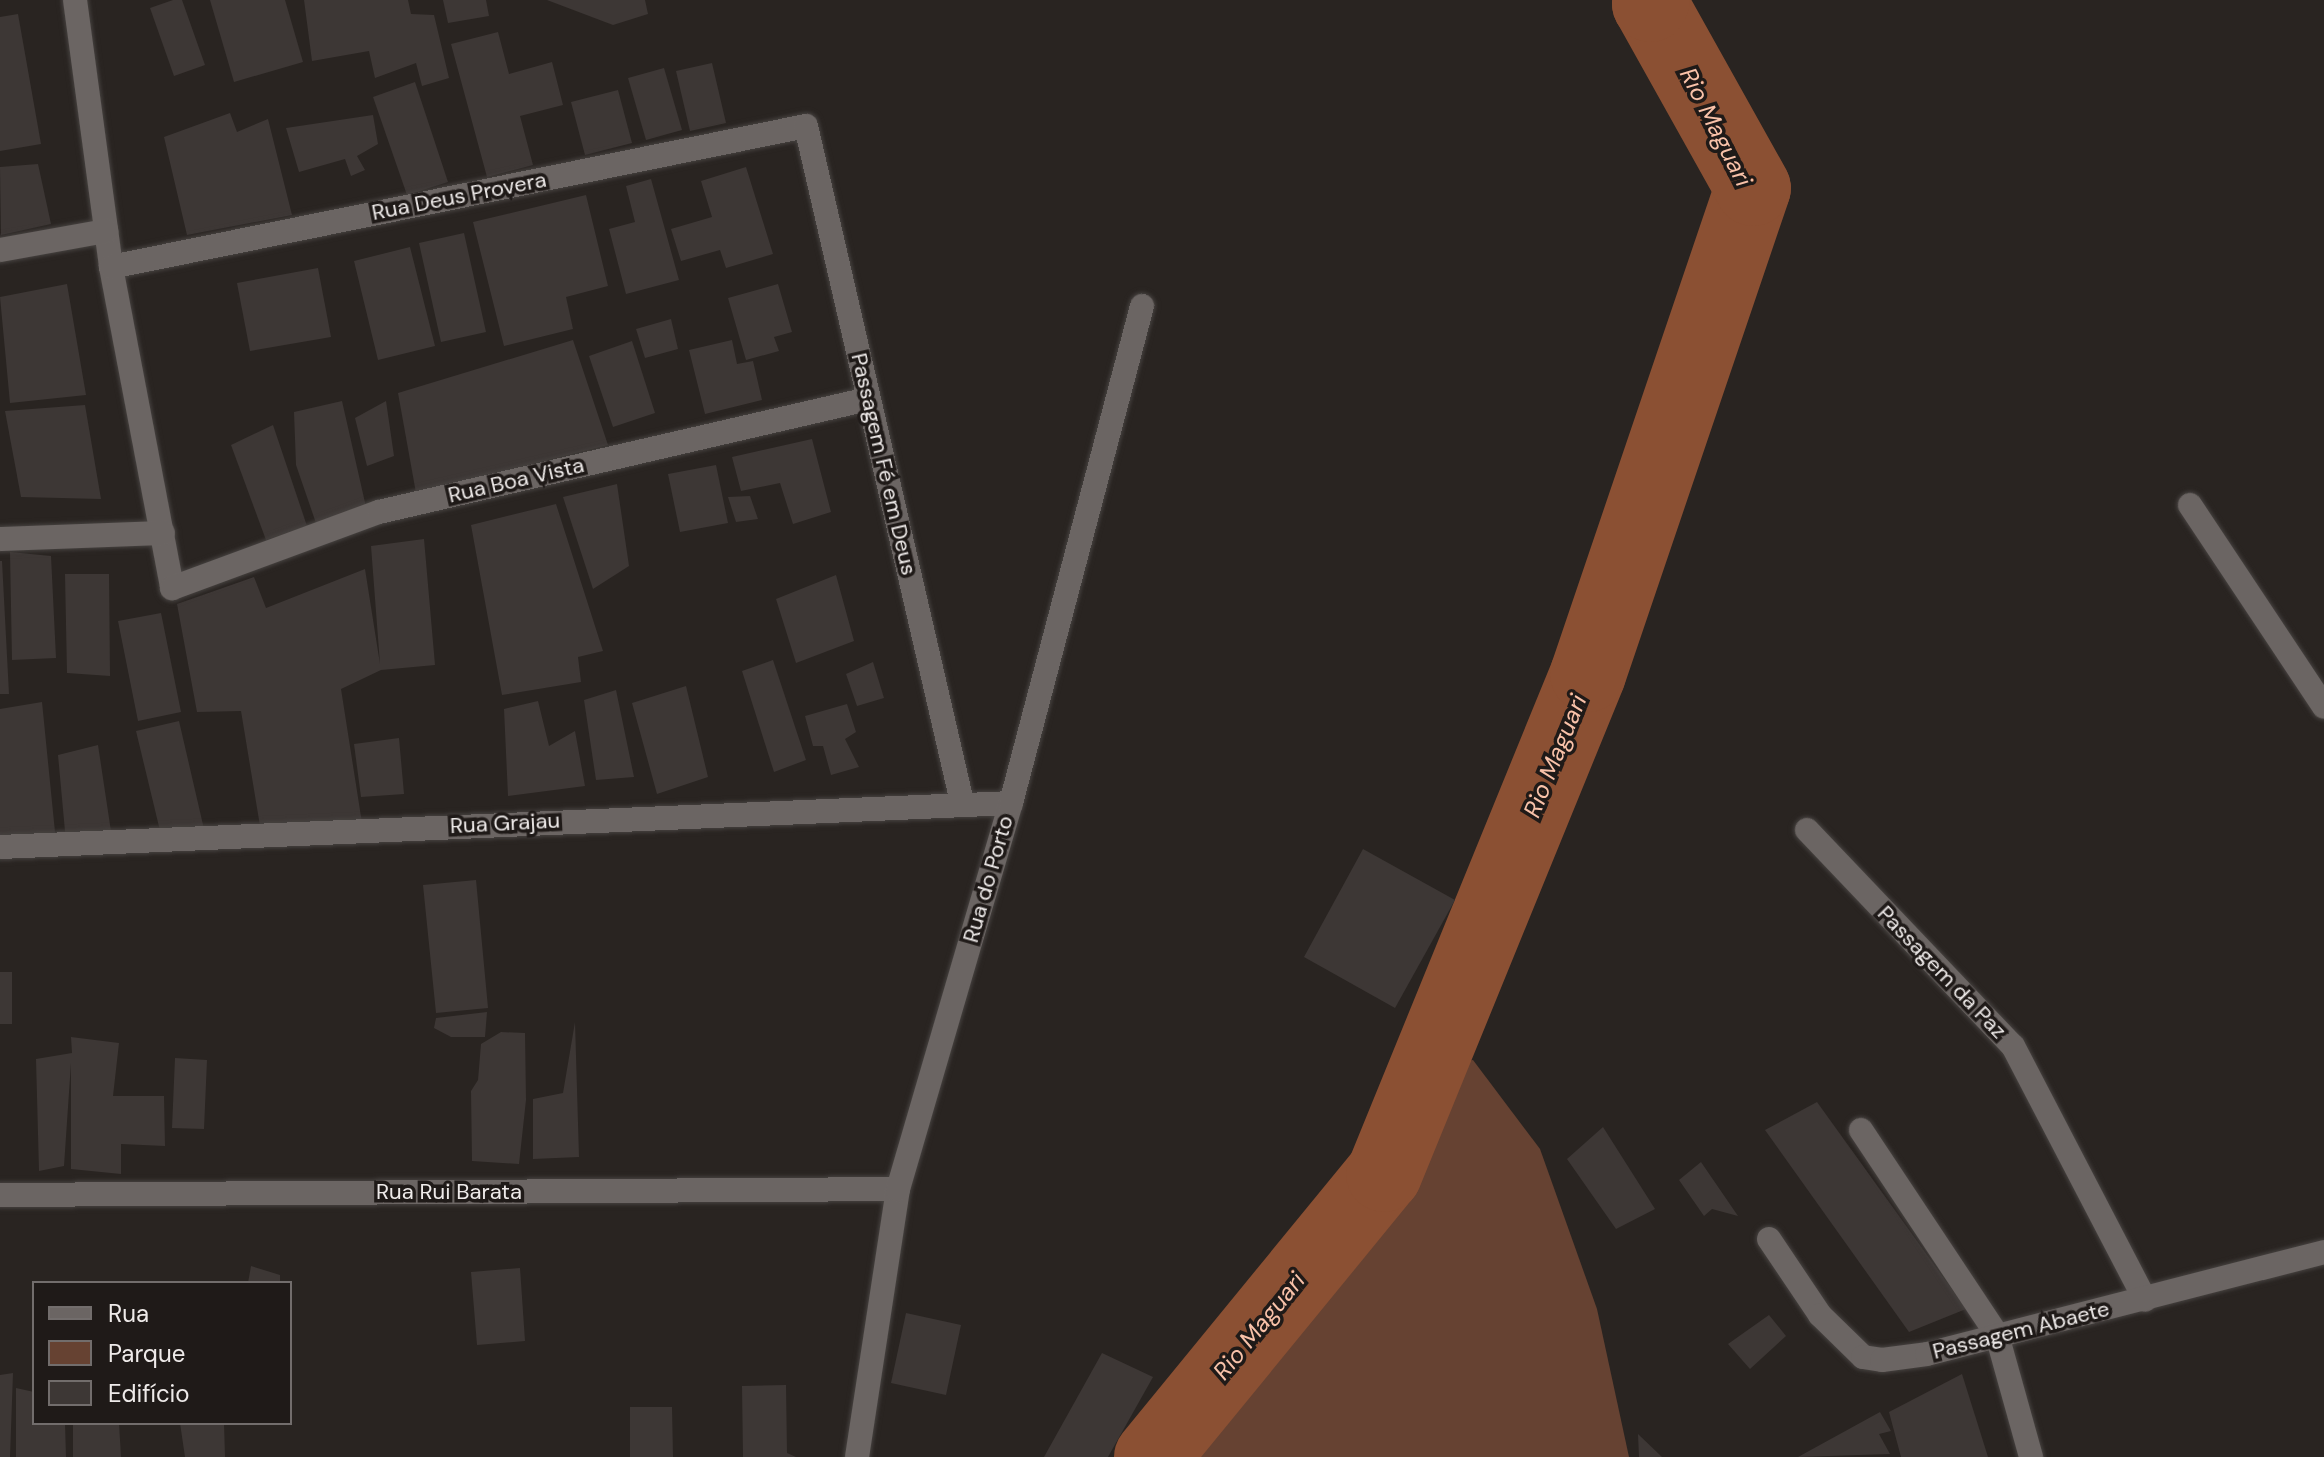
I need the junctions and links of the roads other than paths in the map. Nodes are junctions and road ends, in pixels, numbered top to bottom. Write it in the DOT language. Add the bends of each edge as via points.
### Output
graph roads {
  1 [pos="75,0"];
  2 [pos="806,126"];
  3 [pos="106,231"];
  4 [pos="0,250"];
  5 [pos="111,267"];
  6 [pos="1142,306"];
  7 [pos="868,399"];
  8 [pos="2190,505"];
  9 [pos="163,533"];
  10 [pos="0,539"];
  11 [pos="2324,707"];
  12 [pos="962,802"];
  13 [pos="1011,803"];
  14 [pos="1807,830"];
  15 [pos="0,847"];
  16 [pos="1861,1130"];
  17 [pos="898,1189"];
  18 [pos="0,1195"];
  19 [pos="1769,1239"];
  20 [pos="2324,1252"];
  21 [pos="2145,1300"];
  22 [pos="1997,1335"];
  23 [pos="857,1457"];
  24 [pos="2031,1457"];
  1 -- 3 [label="street"];
  2 -- 5 [label="street, Rua Deus Provera"];
  2 -- 7 [label="street, Passagem Fé em Deus"];
  3 -- 4 [label="street"];
  3 -- 5 [label="street"];
  5 -- 9 [label="street"];
  6 -- 13 [label="street, Rua do Porto"];
  7 -- 9 [label="street, Rua Boa Vista" via="379,512 172,588"];
  7 -- 12 [label="street, Passagem Fé em Deus"];
  8 -- 11 [label="street"];
  9 -- 10 [label="street"];
  12 -- 13 [label="street, Rua Grajau"];
  12 -- 15 [label="street, Rua Grajau"];
  13 -- 17 [label="street, Rua do Porto"];
  14 -- 21 [label="street, Passagem da Paz" via="2013,1046"];
  16 -- 22 [label="street"];
  17 -- 18 [label="street, Rua Rui Barata"];
  17 -- 23 [label="street, Rua do Porto"];
  19 -- 22 [label="street, Passagem Abaete" via="1820,1315 1863,1357 1927,1354"];
  20 -- 21 [label="street, Passagem Abaete"];
  21 -- 22 [label="street, Passagem Abaete"];
  22 -- 24 [label="street"];
}
